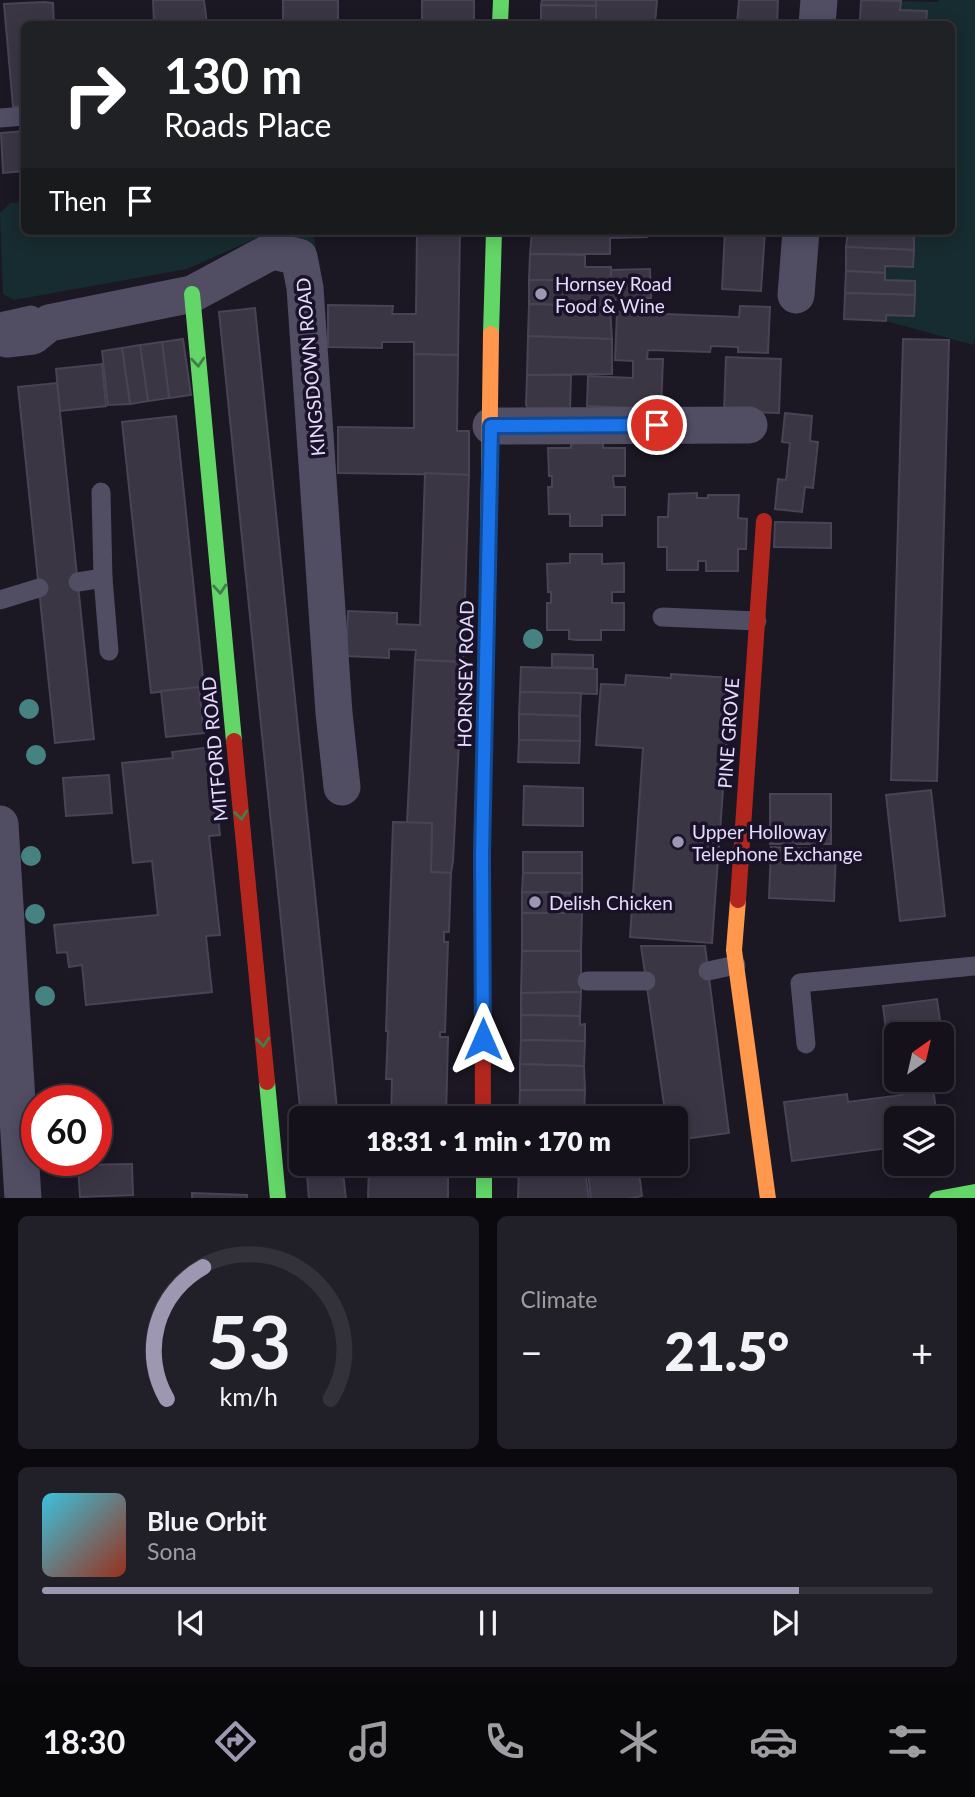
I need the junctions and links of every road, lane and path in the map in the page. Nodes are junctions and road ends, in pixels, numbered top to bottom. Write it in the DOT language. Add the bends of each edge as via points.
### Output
graph roads {
  1 [pos="501,0"];
  2 [pos="819,0"];
  3 [pos="500,21"];
  4 [pos="817,21"];
  5 [pos="21,116"];
  6 [pos="0,118"];
  7 [pos="494,235"];
  8 [pos="801,235"];
  9 [pos="192,295"];
  10 [pos="796,295"];
  11 [pos="49,323"];
  12 [pos="0,324"];
  13 [pos="0,335"];
  14 [pos="749,425"];
  15 [pos="491,426"];
  16 [pos="101,492"];
  17 [pos="764,521"];
  18 [pos="103,578"];
  19 [pos="78,582"];
  20 [pos="38,588"];
  21 [pos="0,600"];
  22 [pos="662,617"];
  23 [pos="757,621"];
  24 [pos="109,651"];
  25 [pos="342,787"];
  26 [pos="0,824"];
  27 [pos="2,880"];
  28 [pos="736,965"];
  29 [pos="975,966"];
  30 [pos="708,971"];
  31 [pos="587,981"];
  32 [pos="646,981"];
  33 [pos="806,1044"];
  34 [pos="483,1106"];
  35 [pos="14,1175"];
  36 [pos="484,1176"];
  37 [pos="975,1192"];
  38 [pos="278,1198"];
  39 [pos="484,1198"];
  40 [pos="768,1198"];
  41 [pos="942,1198"];
  1 -- 3 [label="street"];
  2 -- 4 [label="street"];
  5 -- 6 [label="lane"];
  7 -- 15 [label="street, HORNSEY ROAD"];
  8 -- 10 [label="street"];
  9 -- 11 [label="street, KINGSDOWN ROAD"];
  9 -- 25 [label="street, KINGSDOWN ROAD" via="272,251 299,257"];
  9 -- 38 [label="street, MITFORD ROAD, one-way"];
  11 -- 12 [label="lane" via="31,315"];
  11 -- 13 [label="street, KINGSDOWN ROAD" via="33,337 7,339"];
  14 -- 15 [label="street"];
  15 -- 34 [label="street, HORNSEY ROAD" via="482,854"];
  16 -- 18 [label="lane"];
  17 -- 23 [label="street, PINE GROVE"];
  18 -- 19 [label="lane"];
  18 -- 24 [label="lane"];
  20 -- 21 [label="lane"];
  22 -- 23 [label="lane"];
  23 -- 28 [label="street, PINE GROVE"];
  26 -- 27 [label="street"];
  27 -- 35 [label="street"];
  28 -- 30 [label="lane"];
  28 -- 40 [label="street, PINE GROVE"];
  29 -- 33 [label="lane" via="800,983"];
  31 -- 32 [label="lane"];
  36 -- 39 [label="street"];
  37 -- 41 [label="street"];
}
